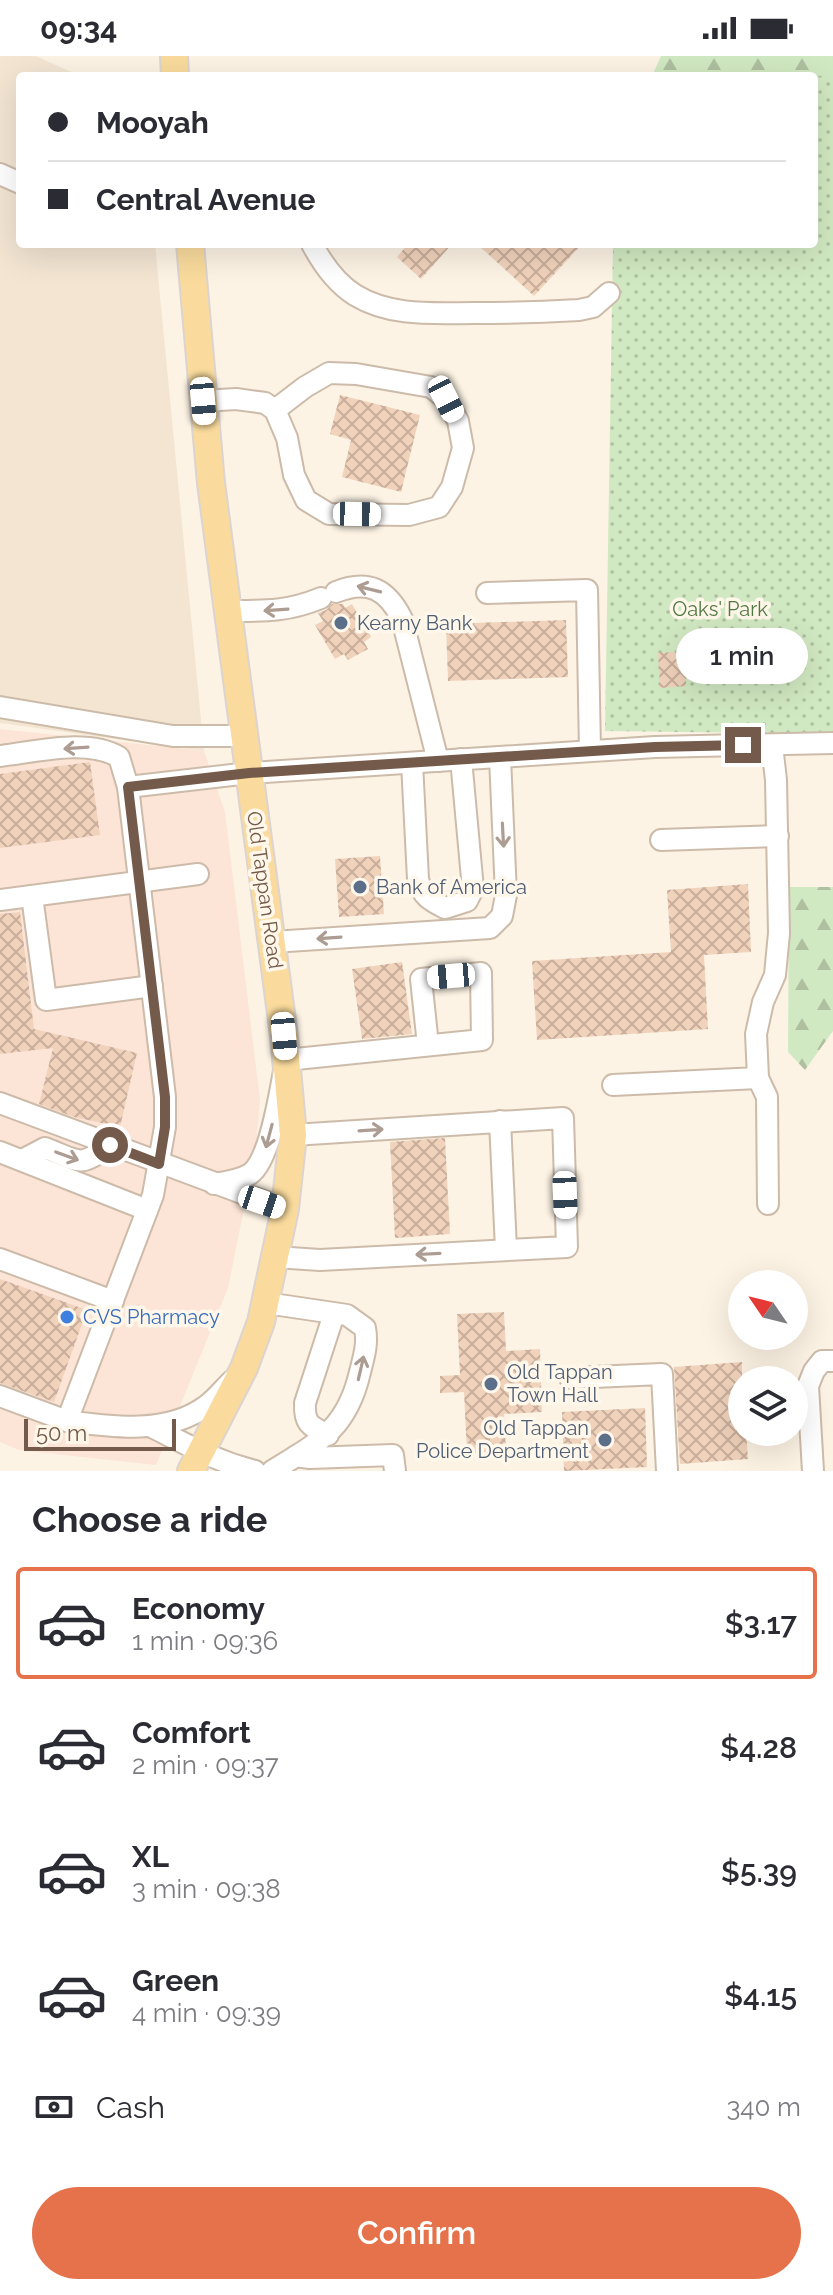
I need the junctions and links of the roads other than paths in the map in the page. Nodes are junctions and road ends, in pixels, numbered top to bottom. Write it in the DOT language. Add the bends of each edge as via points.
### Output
graph roads {
  1 [pos="190,248"];
  2 [pos="314,248"];
  3 [pos="609,293"];
  4 [pos="203,401"];
  5 [pos="275,410"];
  6 [pos="487,593"];
  7 [pos="229,611"];
  8 [pos="0,707"];
  9 [pos="244,736"];
  10 [pos="833,743"];
  11 [pos="772,745"];
  12 [pos="590,751"];
  13 [pos="0,756"];
  14 [pos="500,757"];
  15 [pos="461,759"];
  16 [pos="438,761"];
  17 [pos="412,763"];
  18 [pos="249,773"];
  19 [pos="128,787"];
  20 [pos="778,836"];
  21 [pos="661,840"];
  22 [pos="198,874"];
  23 [pos="139,882"];
  24 [pos="32,896"];
  25 [pos="0,900"];
  26 [pos="272,942"];
  27 [pos="152,986"];
  28 [pos="428,1045"];
  29 [pos="286,1060"];
  30 [pos="758,1078"];
  31 [pos="613,1085"];
  32 [pos="0,1103"];
  33 [pos="500,1121"];
  34 [pos="293,1135"];
  35 [pos="110,1145"];
  36 [pos="0,1152"];
  37 [pos="22,1160"];
  38 [pos="159,1164"];
  39 [pos="214,1184"];
  40 [pos="768,1204"];
  41 [pos="285,1209"];
  42 [pos="147,1210"];
  43 [pos="506,1249"];
  44 [pos="275,1257"];
  45 [pos="0,1259"];
  46 [pos="113,1301"];
  47 [pos="266,1303"];
  48 [pos="334,1314"];
  49 [pos="833,1361"];
  50 [pos="244,1368"];
  51 [pos="570,1378"];
  52 [pos="0,1396"];
  53 [pos="67,1421"];
  54 [pos="152,1427"];
  55 [pos="328,1435"];
  56 [pos="296,1456"];
  57 [pos="196,1462"];
  58 [pos="255,1471"];
  59 [pos="272,1471"];
  60 [pos="395,1471"];
  61 [pos="667,1471"];
  62 [pos="813,1471"];
  1 -- 4 [label="main road, Old Tappan Road"];
  2 -- 3 [label="street" via="353,294 412,314 579,310 593,307"];
  4 -- 5 [label="street" via="236,399 265,403"];
  4 -- 7 [label="main road, Old Tappan Road"];
  5 -- 5 [label="street" via="306,500 329,514 409,515 439,507 452,487 463,448 458,421 446,399 431,387 329,373"];
  6 -- 12 [label="street" via="587,590"];
  7 -- 9 [label="main road, Old Tappan Road"];
  16 -- 7 [label="street, one-way" via="402,619 380,591 356,586 299,607"];
  8 -- 9 [label="street" via="173,736"];
  9 -- 18 [label="main road, Old Tappan Road"];
  10 -- 11 [label="street"];
  11 -- 12 [label="street"];
  11 -- 20 [label="street"];
  12 -- 14 [label="street"];
  19 -- 13 [label="street, one-way" via="119,757 106,749"];
  14 -- 15 [label="street"];
  14 -- 26 [label="street, one-way" via="506,895 502,916 490,928"];
  15 -- 16 [label="street"];
  15 -- 17 [label="street" via="473,889 467,901 445,908 421,891 418,879"];
  16 -- 17 [label="street"];
  17 -- 18 [label="street"];
  18 -- 19 [label="street"];
  18 -- 26 [label="main road, Old Tappan Road"];
  19 -- 23 [label="street"];
  20 -- 21 [label="street"];
  20 -- 30 [label="street" via="779,933 775,975 756,1034"];
  22 -- 23 [label="street"];
  23 -- 24 [label="street"];
  23 -- 27 [label="street"];
  24 -- 25 [label="street"];
  24 -- 27 [label="street" via="46,1000"];
  26 -- 29 [label="main road, Old Tappan Road"];
  27 -- 38 [label="street" via="165,1097"];
  28 -- 29 [label="street"];
  29 -- 34 [label="main road, Old Tappan Road"];
  29 -- 39 [label="street, one-way" via="262,1159 253,1173"];
  30 -- 31 [label="street"];
  30 -- 40 [label="street" via="767,1097"];
  32 -- 35 [label="street"];
  34 -- 33 [label="street, one-way"];
  33 -- 43 [label="street"];
  33 -- 43 [label="street" via="563,1118 567,1247"];
  34 -- 41 [label="main road, Old Tappan Road"];
  37 -- 35 [label="street, one-way" via="45,1148 82,1162"];
  35 -- 38 [label="street"];
  36 -- 37 [label="street"];
  37 -- 42 [label="street"];
  38 -- 39 [label="street"];
  38 -- 42 [label="street"];
  39 -- 41 [label="street"];
  41 -- 44 [label="main road, Old Tappan Road"];
  42 -- 46 [label="street"];
  43 -- 44 [label="street, one-way" via="320,1260"];
  44 -- 47 [label="main road, Old Tappan Road"];
  45 -- 46 [label="street"];
  46 -- 53 [label="street"];
  47 -- 48 [label="street"];
  47 -- 50 [label="main road, Old Tappan Road"];
  48 -- 55 [label="street" via="304,1415 309,1425"];
  55 -- 48 [label="street, one-way" via="346,1413 367,1341 365,1328 347,1315"];
  49 -- 62 [label="street" via="822,1361 808,1386"];
  50 -- 54 [label="street" via="207,1405"];
  50 -- 57 [label="main road, Old Tappan Road"];
  51 -- 61 [label="street" via="662,1374"];
  52 -- 53 [label="street"];
  53 -- 54 [label="street"];
  54 -- 57 [label="street"];
  55 -- 56 [label="street"];
  56 -- 59 [label="street"];
  56 -- 60 [label="street" via="393,1455"];
  57 -- 58 [label="street"];
}
